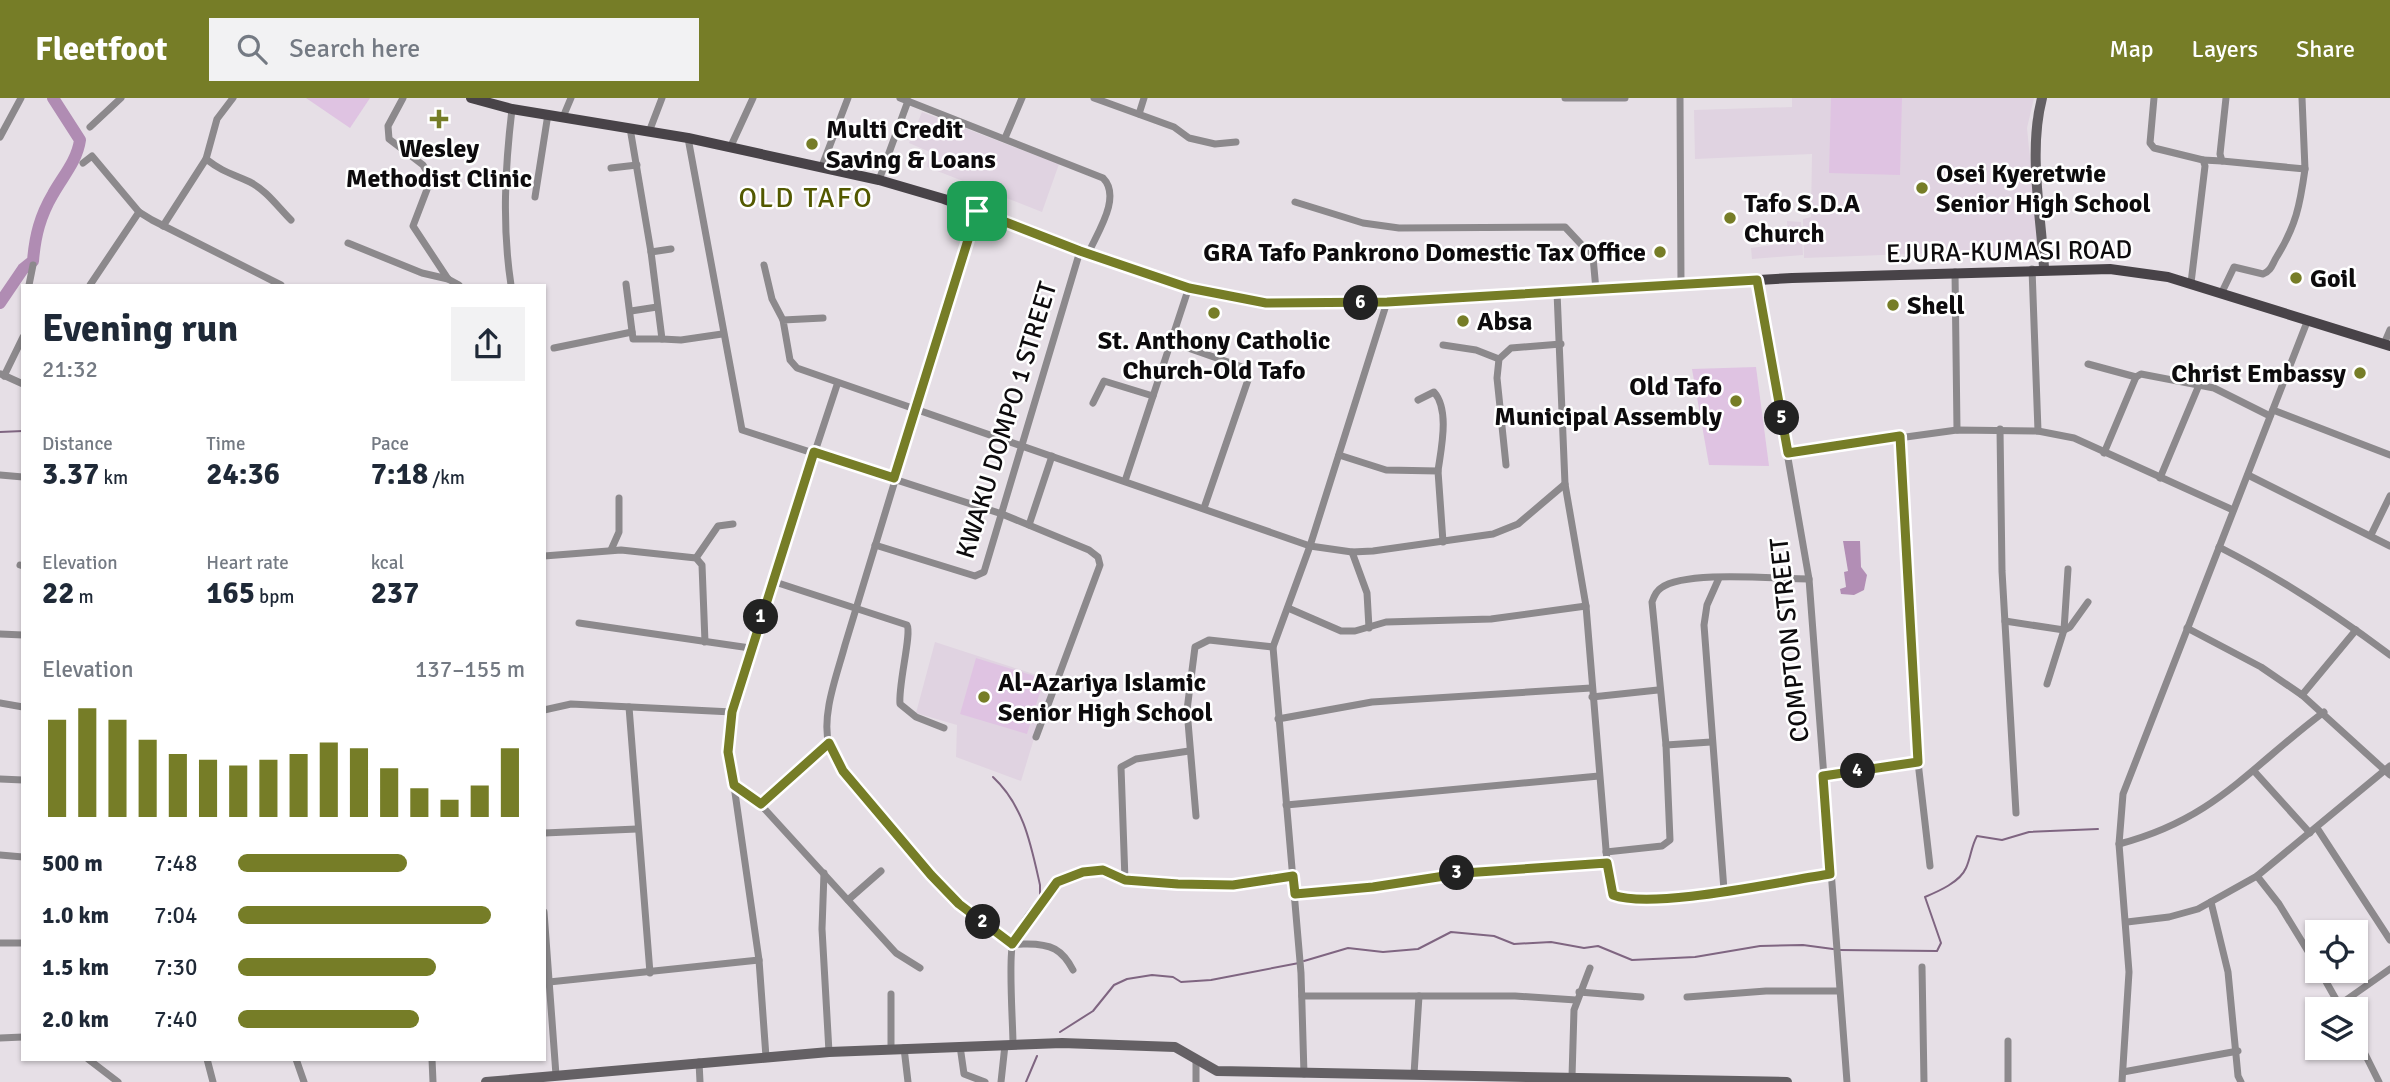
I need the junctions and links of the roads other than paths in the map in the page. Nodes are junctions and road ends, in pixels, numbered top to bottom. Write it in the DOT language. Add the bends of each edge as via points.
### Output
graph roads {
  1 [pos="21,98"];
  2 [pos="121,98"];
  3 [pos="233,98"];
  4 [pos="403,98"];
  5 [pos="571,98"];
  6 [pos="662,98"];
  7 [pos="753,98"];
  8 [pos="848,98"];
  9 [pos="1022,98"];
  10 [pos="1094,98"];
  11 [pos="1144,98"];
  12 [pos="1565,98"];
  13 [pos="1625,98"];
  14 [pos="1680,98"];
  15 [pos="2042,98"];
  16 [pos="2154,98"];
  17 [pos="2226,98"];
  18 [pos="2302,98"];
  19 [pos="476,99"];
  20 [pos="904,99"];
  21 [pos="1586,99"];
  22 [pos="512,109"];
  23 [pos="548,114"];
  24 [pos="1139,114"];
  25 [pos="563,117"];
  26 [pos="90,127"];
  27 [pos="630,127"];
  28 [pos="649,132"];
  29 [pos="0,137"];
  30 [pos="688,138"];
  31 [pos="1005,138"];
  32 [pos="1236,142"];
  33 [pos="730,148"];
  34 [pos="206,159"];
  35 [pos="2203,160"];
  36 [pos="2222,161"];
  37 [pos="83,163"];
  38 [pos="636,165"];
  39 [pos="822,166"];
  40 [pos="611,168"];
  41 [pos="2305,169"];
  42 [pos="879,180"];
  43 [pos="535,197"];
  44 [pos="1295,202"];
  45 [pos="977,211"];
  46 [pos="139,212"];
  47 [pos="291,220"];
  48 [pos="163,226"];
  49 [pos="348,243"];
  50 [pos="671,249"];
  51 [pos="651,252"];
  52 [pos="1084,253"];
  53 [pos="33,265"];
  54 [pos="764,265"];
  55 [pos="2044,268"];
  56 [pos="2032,269"];
  57 [pos="1955,272"];
  58 [pos="448,279"];
  59 [pos="1757,280"];
  60 [pos="92,283"];
  61 [pos="2191,283"];
  62 [pos="29,284"];
  63 [pos="279,284"];
  64 [pos="457,284"];
  65 [pos="511,284"];
  66 [pos="626,284"];
  67 [pos="1681,284"];
  68 [pos="1189,288"];
  69 [pos="1596,290"];
  70 [pos="1557,292"];
  71 [pos="2222,292"];
  72 [pos="1387,302"];
  73 [pos="657,307"];
  74 [pos="631,311"];
  75 [pos="823,318"];
  76 [pos="783,320"];
  77 [pos="2307,322"];
  78 [pos="2390,330"];
  79 [pos="632,332"];
  80 [pos="722,334"];
  81 [pos="662,339"];
  82 [pos="21,341"];
  83 [pos="1171,342"];
  84 [pos="1561,344"];
  85 [pos="1443,345"];
  86 [pos="2387,345"];
  87 [pos="554,348"];
  88 [pos="1499,359"];
  89 [pos="2088,364"];
  90 [pos="2,375"];
  91 [pos="2136,377"];
  92 [pos="21,383"];
  93 [pos="837,385"];
  94 [pos="2199,386"];
  95 [pos="1153,396"];
  96 [pos="1418,400"];
  97 [pos="1093,403"];
  98 [pos="916,411"];
  99 [pos="2272,413"];
  100 [pos="2000,429"];
  101 [pos="1957,430"];
  102 [pos="2038,431"];
  103 [pos="1900,436"];
  104 [pos="1020,446"];
  105 [pos="814,452"];
  106 [pos="1788,453"];
  107 [pos="2104,453"];
  108 [pos="1339,455"];
  109 [pos="2390,455"];
  110 [pos="1052,456"];
  111 [pos="1506,465"];
  112 [pos="1438,471"];
  113 [pos="0,475"];
  114 [pos="2248,475"];
  115 [pos="21,477"];
  116 [pos="894,478"];
  117 [pos="2160,478"];
  118 [pos="1125,481"];
  119 [pos="1565,484"];
  120 [pos="2390,496"];
  121 [pos="619,498"];
  122 [pos="1204,508"];
  123 [pos="2233,510"];
  124 [pos="1002,514"];
  125 [pos="733,524"];
  126 [pos="1029,525"];
  127 [pos="2371,535"];
  128 [pos="1443,542"];
  129 [pos="875,545"];
  130 [pos="1310,546"];
  131 [pos="2390,546"];
  132 [pos="2219,547"];
  133 [pos="611,550"];
  134 [pos="1352,552"];
  135 [pos="546,556"];
  136 [pos="696,558"];
  137 [pos="2068,569"];
  138 [pos="1719,578"];
  139 [pos="1809,579"];
  140 [pos="772,581"];
  141 [pos="2088,602"];
  142 [pos="1586,606"];
  143 [pos="1288,608"];
  144 [pos="856,611"];
  145 [pos="2005,621"];
  146 [pos="579,623"];
  147 [pos="1369,628"];
  148 [pos="2188,628"];
  149 [pos="2064,630"];
  150 [pos="2356,630"];
  151 [pos="0,634"];
  152 [pos="21,635"];
  153 [pos="705,642"];
  154 [pos="1273,647"];
  155 [pos="750,648"];
  156 [pos="2390,655"];
  157 [pos="2047,684"];
  158 [pos="1658,690"];
  159 [pos="1591,693"];
  160 [pos="2302,695"];
  161 [pos="0,703"];
  162 [pos="21,706"];
  163 [pos="629,707"];
  164 [pos="546,710"];
  165 [pos="732,712"];
  166 [pos="2324,712"];
  167 [pos="1278,719"];
  168 [pos="944,728"];
  169 [pos="1036,737"];
  170 [pos="1711,742"];
  171 [pos="829,743"];
  172 [pos="1666,745"];
  173 [pos="1189,751"];
  174 [pos="1918,762"];
  175 [pos="2389,770"];
  176 [pos="2254,771"];
  177 [pos="1598,776"];
  178 [pos="1823,776"];
  179 [pos="0,779"];
  180 [pos="21,779"];
  181 [pos="734,785"];
  182 [pos="761,804"];
  183 [pos="1286,805"];
  184 [pos="2017,813"];
  185 [pos="1196,816"];
  186 [pos="2318,828"];
  187 [pos="637,829"];
  188 [pos="546,833"];
  189 [pos="2310,833"];
  190 [pos="2119,844"];
  191 [pos="1606,852"];
  192 [pos="0,855"];
  193 [pos="21,857"];
  194 [pos="1607,863"];
  195 [pos="1930,866"];
  196 [pos="881,871"];
  197 [pos="824,873"];
  198 [pos="1830,874"];
  199 [pos="1293,876"];
  200 [pos="2257,876"];
  201 [pos="1125,880"];
  202 [pos="1724,890"];
  203 [pos="1295,894"];
  204 [pos="848,900"];
  205 [pos="2211,902"];
  206 [pos="2127,922"];
  207 [pos="546,940"];
  208 [pos="2390,940"];
  209 [pos="0,943"];
  210 [pos="21,943"];
  211 [pos="1012,944"];
  212 [pos="2305,946"];
  213 [pos="759,960"];
  214 [pos="1922,967"];
  215 [pos="920,968"];
  216 [pos="1590,968"];
  217 [pos="2390,969"];
  218 [pos="1073,970"];
  219 [pos="650,972"];
  220 [pos="549,982"];
  221 [pos="1839,990"];
  222 [pos="891,994"];
  223 [pos="1302,996"];
  224 [pos="1419,996"];
  225 [pos="1578,996"];
  226 [pos="1686,997"];
  227 [pos="2353,997"];
  228 [pos="1641,998"];
  229 [pos="21,1037"];
  230 [pos="0,1038"];
  231 [pos="2008,1041"];
  232 [pos="1009,1044"];
  233 [pos="960,1045"];
  234 [pos="891,1048"];
  235 [pos="904,1048"];
  236 [pos="2238,1051"];
  237 [pos="829,1052"];
  238 [pos="766,1057"];
  239 [pos="1196,1059"];
  240 [pos="2368,1060"];
  241 [pos="91,1061"];
  242 [pos="208,1061"];
  243 [pos="297,1061"];
  244 [pos="432,1061"];
  245 [pos="699,1062"];
  246 [pos="2123,1072"];
  247 [pos="556,1074"];
  248 [pos="1304,1074"];
  249 [pos="1414,1074"];
  250 [pos="1572,1077"];
  251 [pos="1284,1078"];
  252 [pos="1434,1079"];
  253 [pos="1516,1080"];
  254 [pos="1595,1080"];
  255 [pos="2238,1080"];
  256 [pos="1687,1081"];
  257 [pos="118,1082"];
  258 [pos="213,1082"];
  259 [pos="304,1082"];
  260 [pos="433,1082"];
  261 [pos="486,1082"];
  262 [pos="700,1082"];
  263 [pos="908,1082"];
  264 [pos="985,1082"];
  265 [pos="1001,1082"];
  266 [pos="1196,1082"];
  267 [pos="1776,1082"];
  268 [pos="1787,1082"];
  269 [pos="1847,1082"];
  270 [pos="1924,1082"];
  271 [pos="2008,1082"];
  272 [pos="2122,1082"];
  273 [pos="2379,1082"];
  1 -- 29 [label="street"];
  2 -- 26 [label="street"];
  3 -- 34 [label="street" via="217,119"];
  4 -- 58 [label="street" via="388,126 389,139 428,170 430,186 412,226"];
  5 -- 25 [label="street"];
  6 -- 28 [label="street"];
  7 -- 33 [label="street"];
  8 -- 39 [label="street"];
  9 -- 31 [label="street"];
  10 -- 24 [label="street"];
  11 -- 24 [label="street"];
  12 -- 21 [label="street"];
  13 -- 21 [label="street"];
  14 -- 67 [label="street"];
  15 -- 55 [label="street" via="2036,127"];
  16 -- 35 [label="street" via="2150,139 2154,148"];
  17 -- 36 [label="street"];
  18 -- 41 [label="street"];
  19 -- 22 [label="main road, EJURA-KUMASI ROAD"];
  20 -- 31 [label="street"];
  20 -- 42 [label="street"];
  22 -- 23 [label="main road, EJURA-KUMASI ROAD"];
  22 -- 65 [label="street" via="505,176"];
  23 -- 25 [label="main road, EJURA-KUMASI ROAD"];
  23 -- 43 [label="street"];
  24 -- 32 [label="street" via="1195,140"];
  25 -- 27 [label="main road, EJURA-KUMASI ROAD"];
  27 -- 28 [label="main road, EJURA-KUMASI ROAD"];
  27 -- 38 [label="street"];
  28 -- 30 [label="main road, EJURA-KUMASI ROAD"];
  30 -- 33 [label="main road, EJURA-KUMASI ROAD"];
  30 -- 80 [label="street"];
  31 -- 52 [label="street, KWAKU DOMPO 1 STREET" via="1108,183 1111,198"];
  33 -- 39 [label="main road, EJURA-KUMASI ROAD"];
  34 -- 47 [label="street" via="228,176 264,191"];
  34 -- 48 [label="street"];
  35 -- 36 [label="street"];
  35 -- 61 [label="street" via="2206,166"];
  36 -- 41 [label="street"];
  37 -- 46 [label="street" via="92,156"];
  38 -- 40 [label="street"];
  38 -- 51 [label="street"];
  39 -- 42 [label="main road, EJURA-KUMASI ROAD"];
  41 -- 71 [label="street" via="2297,219 2271,269 2263,274 2234,267"];
  42 -- 45 [label="main road, EJURA-KUMASI ROAD"];
  44 -- 69 [label="street" via="1363,223 1399,228 1565,227 1592,257"];
  45 -- 52 [label="main road, EJURA-KUMASI ROAD"];
  45 -- 98 [label="street"];
  46 -- 48 [label="street"];
  46 -- 60 [label="street"];
  48 -- 63 [label="street"];
  49 -- 58 [label="street"];
  50 -- 51 [label="street"];
  51 -- 73 [label="street"];
  52 -- 68 [label="main road, EJURA-KUMASI ROAD"];
  52 -- 104 [label="street, KWAKU DOMPO 1 STREET"];
  53 -- 62 [label="street"];
  54 -- 76 [label="street" via="772,299"];
  55 -- 56 [label="main road, EJURA-KUMASI ROAD"];
  55 -- 61 [label="main road, EJURA-KUMASI ROAD" via="2134,271"];
  56 -- 57 [label="main road, EJURA-KUMASI ROAD"];
  56 -- 102 [label="street"];
  57 -- 59 [label="main road, EJURA-KUMASI ROAD"];
  57 -- 101 [label="street"];
  58 -- 64 [label="street"];
  59 -- 67 [label="main road, EJURA-KUMASI ROAD"];
  59 -- 106 [label="street, COMPTON STREET"];
  61 -- 71 [label="main road, EJURA-KUMASI ROAD"];
  66 -- 74 [label="street"];
  67 -- 69 [label="main road, EJURA-KUMASI ROAD"];
  68 -- 72 [label="main road, EJURA-KUMASI ROAD" via="1266,303"];
  68 -- 83 [label="street"];
  69 -- 70 [label="main road, EJURA-KUMASI ROAD"];
  70 -- 72 [label="main road, EJURA-KUMASI ROAD"];
  70 -- 84 [label="street"];
  71 -- 77 [label="main road, EJURA-KUMASI ROAD"];
  72 -- 108 [label="street"];
  73 -- 74 [label="street"];
  73 -- 81 [label="street"];
  74 -- 79 [label="street"];
  75 -- 76 [label="street"];
  76 -- 93 [label="street" via="794,367"];
  77 -- 86 [label="main road, EJURA-KUMASI ROAD"];
  77 -- 99 [label="street"];
  78 -- 86 [label="street"];
  79 -- 81 [label="street" via="636,341"];
  79 -- 87 [label="street"];
  80 -- 81 [label="street"];
  80 -- 105 [label="street" via="742,430"];
  82 -- 90 [label="street"];
  83 -- 95 [label="street"];
  83 -- 122 [label="street" via="1245,368 1249,377"];
  84 -- 88 [label="street" via="1511,348"];
  84 -- 119 [label="street"];
  85 -- 88 [label="street"];
  88 -- 111 [label="street"];
  89 -- 91 [label="street"];
  90 -- 92 [label="street"];
  91 -- 94 [label="street" via="2147,375"];
  91 -- 107 [label="street"];
  93 -- 98 [label="street"];
  93 -- 105 [label="street"];
  94 -- 99 [label="street" via="2231,394"];
  94 -- 117 [label="street"];
  95 -- 97 [label="street" via="1104,381"];
  95 -- 118 [label="street"];
  96 -- 112 [label="street" via="1434,392 1440,402"];
  98 -- 104 [label="street"];
  98 -- 116 [label="street"];
  99 -- 109 [label="street"];
  99 -- 114 [label="street"];
  100 -- 101 [label="street"];
  100 -- 102 [label="street"];
  100 -- 145 [label="street"];
  101 -- 103 [label="street"];
  102 -- 107 [label="street" via="2074,438"];
  103 -- 106 [label="street"];
  103 -- 174 [label="street"];
  104 -- 110 [label="street"];
  104 -- 124 [label="street, KWAKU DOMPO 1 STREET"];
  105 -- 116 [label="street"];
  105 -- 140 [label="street"];
  106 -- 139 [label="street, COMPTON STREET"];
  107 -- 117 [label="street"];
  108 -- 112 [label="street" via="1386,470"];
  108 -- 130 [label="street"];
  110 -- 118 [label="street"];
  110 -- 126 [label="street"];
  112 -- 128 [label="street"];
  113 -- 115 [label="street"];
  114 -- 123 [label="street"];
  114 -- 127 [label="street"];
  116 -- 124 [label="street"];
  116 -- 129 [label="street"];
  117 -- 123 [label="street"];
  118 -- 122 [label="street"];
  119 -- 128 [label="street" via="1509,530"];
  119 -- 142 [label="street"];
  120 -- 127 [label="street"];
  121 -- 133 [label="street" via="619,532"];
  122 -- 130 [label="street"];
  123 -- 132 [label="street"];
  124 -- 126 [label="street"];
  124 -- 129 [label="street, KWAKU DOMPO 1 STREET" via="979,576"];
  125 -- 136 [label="street" via="718,526"];
  126 -- 169 [label="street" via="1089,550 1100,565"];
  127 -- 131 [label="street"];
  128 -- 134 [label="street"];
  129 -- 144 [label="street"];
  130 -- 134 [label="street"];
  130 -- 143 [label="street"];
  132 -- 148 [label="street"];
  132 -- 150 [label="street" via="2271,573"];
  133 -- 135 [label="street"];
  133 -- 136 [label="street"];
  134 -- 147 [label="street" via="1367,593"];
  136 -- 153 [label="street" via="702,565"];
  137 -- 149 [label="street"];
  138 -- 139 [label="street"];
  138 -- 158 [label="street" via="1681,581 1656,592 1652,602"];
  138 -- 170 [label="street" via="1704,625"];
  139 -- 178 [label="street, COMPTON STREET"];
  140 -- 144 [label="street"];
  140 -- 155 [label="street"];
  141 -- 149 [label="street"];
  142 -- 147 [label="street" via="1491,619 1386,622"];
  142 -- 159 [label="street"];
  143 -- 147 [label="street" via="1341,631"];
  143 -- 154 [label="street"];
  144 -- 168 [label="street" via="909,627 899,677 900,704 916,717"];
  144 -- 171 [label="street" via="833,691"];
  145 -- 149 [label="street"];
  145 -- 184 [label="street"];
  146 -- 153 [label="street"];
  148 -- 160 [label="street"];
  148 -- 190 [label="street" via="2129,774"];
  149 -- 157 [label="street"];
  150 -- 156 [label="street"];
  150 -- 160 [label="street"];
  151 -- 152 [label="street"];
  153 -- 155 [label="street"];
  154 -- 167 [label="street"];
  154 -- 173 [label="street" via="1209,640 1195,647 1187,710"];
  155 -- 165 [label="street"];
  158 -- 159 [label="street"];
  158 -- 172 [label="street"];
  159 -- 167 [label="street" via="1373,702"];
  159 -- 177 [label="street"];
  160 -- 166 [label="street"];
  161 -- 162 [label="street"];
  163 -- 164 [label="street" via="570,704"];
  163 -- 165 [label="street"];
  163 -- 187 [label="street"];
  165 -- 181 [label="street" via="728,752"];
  166 -- 175 [label="street"];
  166 -- 176 [label="street"];
  167 -- 183 [label="street"];
  170 -- 172 [label="street"];
  170 -- 202 [label="street"];
  171 -- 182 [label="street"];
  171 -- 211 [label="street" via="843,771 931,875 959,904"];
  172 -- 191 [label="street" via="1670,840 1662,846"];
  173 -- 185 [label="street"];
  173 -- 201 [label="street" via="1136,759 1121,766"];
  174 -- 178 [label="street"];
  174 -- 195 [label="street"];
  175 -- 186 [label="street"];
  176 -- 189 [label="street"];
  176 -- 190 [label="street" via="2190,818 2160,833"];
  177 -- 183 [label="street"];
  177 -- 191 [label="street"];
  178 -- 198 [label="street, COMPTON STREET"];
  179 -- 180 [label="street"];
  181 -- 182 [label="street"];
  181 -- 213 [label="street"];
  182 -- 197 [label="street"];
  183 -- 199 [label="street"];
  186 -- 189 [label="street"];
  186 -- 208 [label="street"];
  187 -- 188 [label="street"];
  187 -- 219 [label="street"];
  189 -- 200 [label="street"];
  190 -- 206 [label="street"];
  191 -- 194 [label="street"];
  192 -- 193 [label="street"];
  194 -- 202 [label="street" via="1613,895 1624,899"];
  194 -- 203 [label="street" via="1464,873"];
  196 -- 204 [label="street"];
  197 -- 204 [label="street"];
  197 -- 237 [label="street" via="821,929"];
  198 -- 202 [label="street"];
  198 -- 221 [label="street, COMPTON STREET"];
  199 -- 201 [label="street" via="1233,885"];
  199 -- 203 [label="street"];
  200 -- 205 [label="street"];
  200 -- 212 [label="street"];
  201 -- 211 [label="street" via="1098,870 1063,879 1043,898"];
  203 -- 223 [label="street"];
  204 -- 215 [label="street" via="896,953"];
  205 -- 206 [label="street" via="2169,918"];
  205 -- 236 [label="street" via="2222,940"];
  206 -- 246 [label="street"];
  207 -- 220 [label="street"];
  209 -- 210 [label="street"];
  211 -- 218 [label="street" via="1056,947"];
  211 -- 232 [label="street"];
  213 -- 219 [label="street"];
  213 -- 238 [label="street"];
  214 -- 270 [label="street"];
  216 -- 225 [label="street"];
  217 -- 227 [label="street"];
  219 -- 220 [label="street"];
  220 -- 247 [label="street"];
  221 -- 226 [label="street"];
  221 -- 269 [label="street, COMPTON STREET"];
  222 -- 234 [label="street"];
  223 -- 224 [label="street"];
  223 -- 248 [label="street"];
  224 -- 225 [label="street"];
  224 -- 249 [label="street"];
  225 -- 228 [label="street"];
  225 -- 250 [label="street"];
  229 -- 230 [label="street"];
  231 -- 271 [label="street"];
  232 -- 233 [label="street"];
  232 -- 239 [label="street" via="1157,1044 1175,1047"];
  232 -- 265 [label="street"];
  233 -- 235 [label="street"];
  233 -- 264 [label="street" via="964,1074"];
  234 -- 235 [label="street"];
  234 -- 237 [label="street"];
  235 -- 263 [label="street"];
  236 -- 246 [label="street"];
  236 -- 255 [label="street"];
  237 -- 238 [label="street"];
  238 -- 245 [label="street"];
  239 -- 251 [label="street" via="1217,1071"];
  239 -- 266 [label="street"];
  240 -- 273 [label="street"];
  241 -- 257 [label="street"];
  242 -- 258 [label="street"];
  243 -- 259 [label="street"];
  244 -- 260 [label="street"];
  245 -- 247 [label="street"];
  245 -- 262 [label="street"];
  246 -- 272 [label="street"];
  247 -- 261 [label="street"];
  248 -- 249 [label="street"];
  248 -- 251 [label="street"];
  249 -- 252 [label="street"];
  250 -- 253 [label="street"];
  250 -- 254 [label="street"];
  252 -- 253 [label="street"];
  254 -- 256 [label="street"];
  256 -- 267 [label="street"];
  267 -- 268 [label="street"];
}
